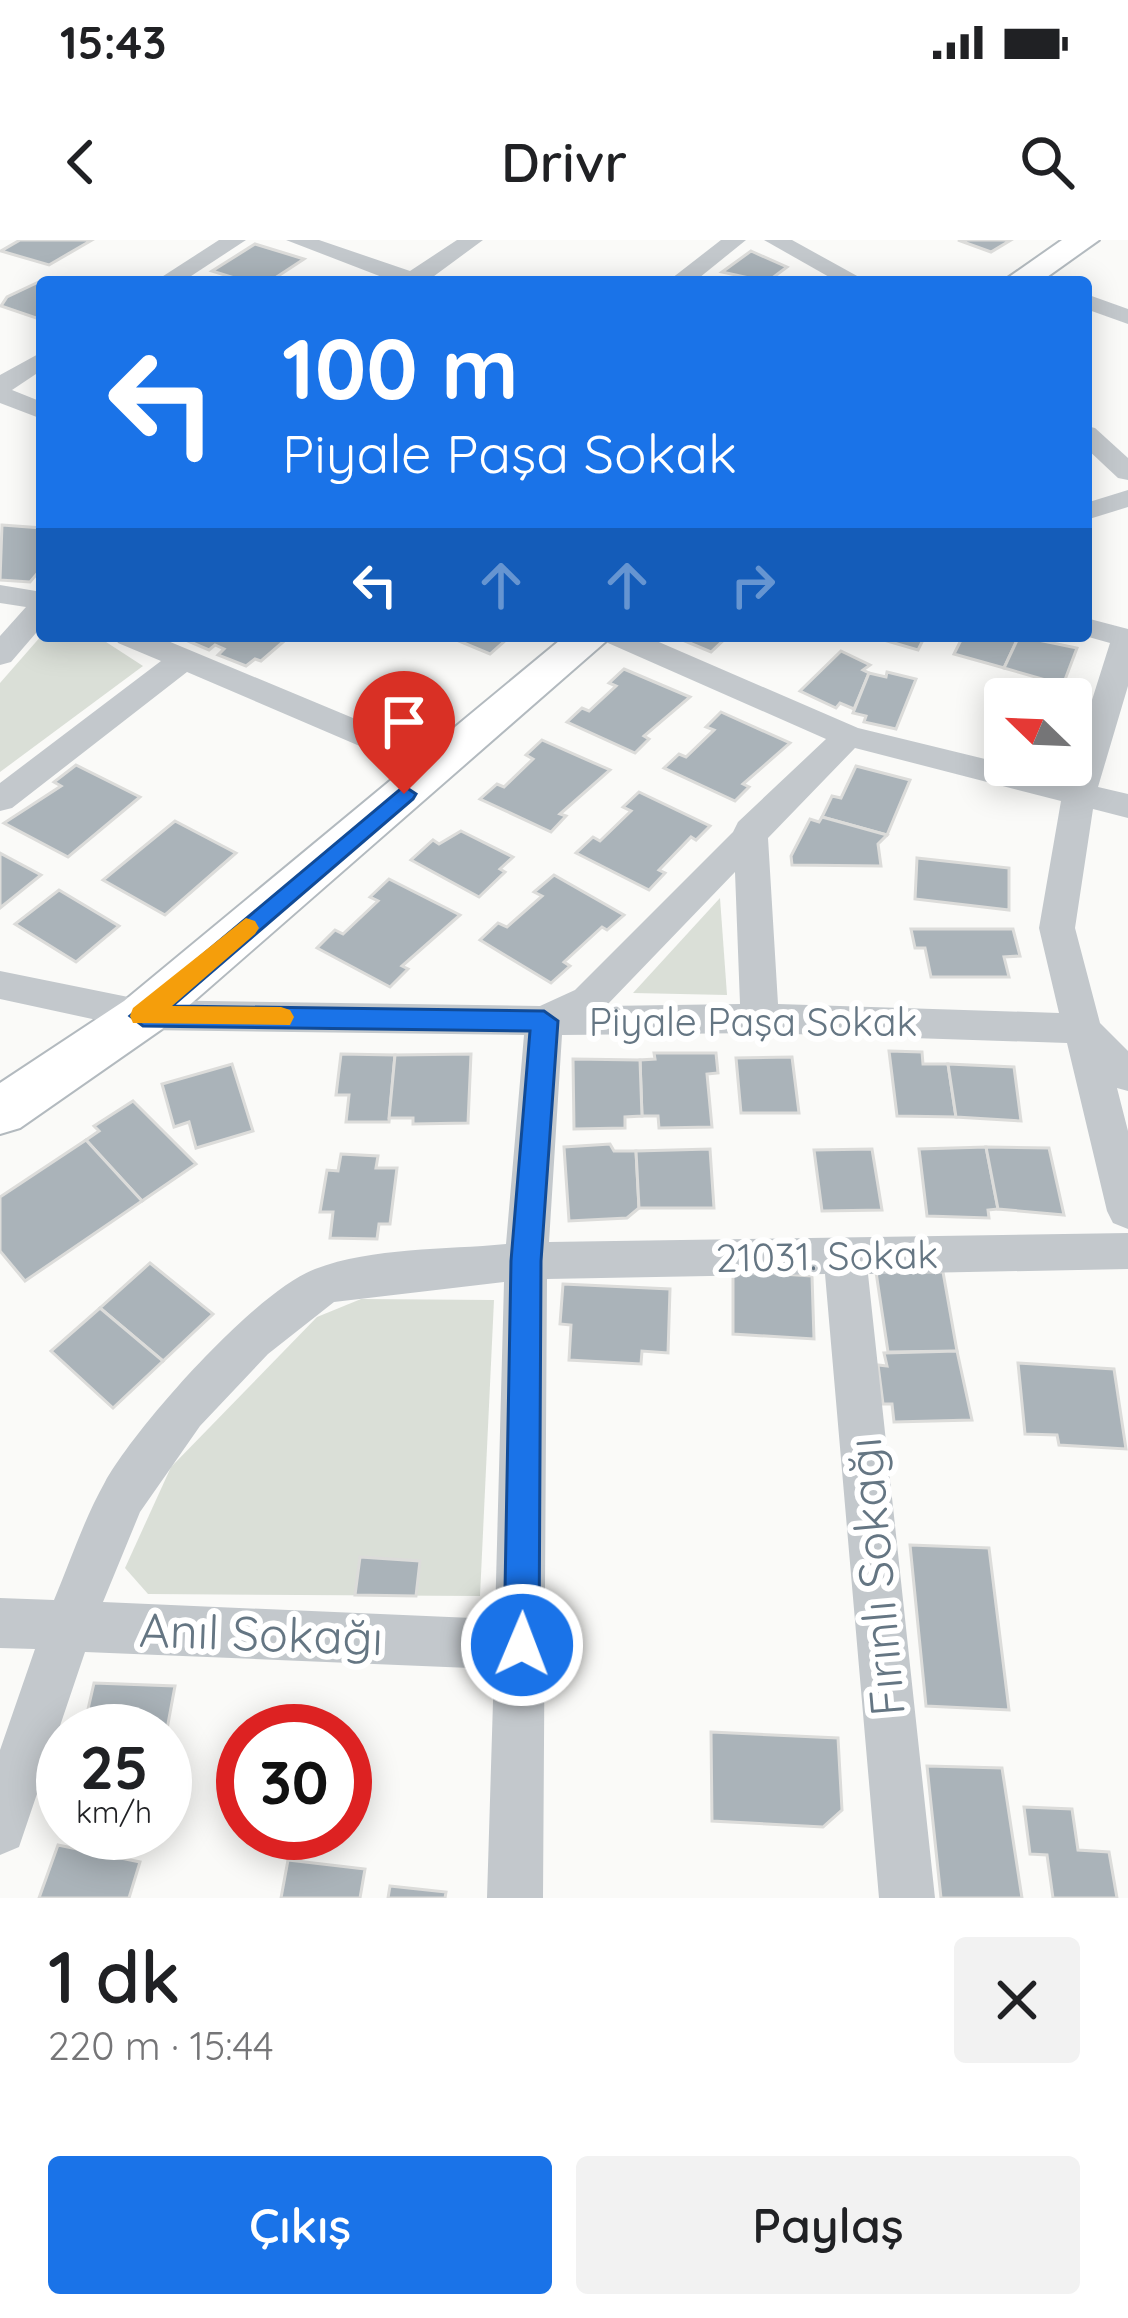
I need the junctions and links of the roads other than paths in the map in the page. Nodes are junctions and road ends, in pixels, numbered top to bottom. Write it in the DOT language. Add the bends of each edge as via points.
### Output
graph roads {
  1 [pos="235,240"];
  2 [pos="297,240"];
  3 [pos="472,240"];
  4 [pos="735,240"];
  5 [pos="775,240"];
  6 [pos="1080,240"];
  7 [pos="176,276"];
  8 [pos="397,276"];
  9 [pos="418,276"];
  10 [pos="688,276"];
  11 [pos="844,276"];
  12 [pos="1032,276"];
  13 [pos="1092,303"];
  14 [pos="1128,317"];
  15 [pos="36,363"];
  16 [pos="0,390"];
  17 [pos="36,408"];
  18 [pos="1092,439"];
  19 [pos="1128,472"];
  20 [pos="1128,498"];
  21 [pos="1092,510"];
  22 [pos="0,594"];
  23 [pos="36,603"];
  24 [pos="36,611"];
  25 [pos="1092,629"];
  26 [pos="1127,638"];
  27 [pos="143,642"];
  28 [pos="584,642"];
  29 [pos="633,642"];
  30 [pos="0,655"];
  31 [pos="184,659"];
  32 [pos="848,736"];
  33 [pos="437,766"];
  34 [pos="1079,794"];
  35 [pos="0,800"];
  36 [pos="1128,806"];
  37 [pos="750,830"];
  38 [pos="0,985"];
  39 [pos="143,1016"];
  40 [pos="760,1018"];
  41 [pos="544,1021"];
  42 [pos="1082,1029"];
  43 [pos="1128,1076"];
  44 [pos="0,1112"];
  45 [pos="1128,1211"];
  46 [pos="1128,1251"];
  47 [pos="845,1256"];
  48 [pos="526,1261"];
  49 [pos="0,1623"];
  50 [pos="68,1626"];
  51 [pos="522,1645"];
  52 [pos="0,1828"];
  53 [pos="515,1898"];
  54 [pos="907,1898"];
  1 -- 7 [label="street"];
  2 -- 8 [label="street"];
  3 -- 9 [label="street"];
  4 -- 10 [label="street"];
  5 -- 11 [label="street"];
  6 -- 12 [label="main road"];
  13 -- 14 [label="street"];
  15 -- 16 [label="street"];
  16 -- 17 [label="street"];
  18 -- 19 [label="street"];
  20 -- 21 [label="street"];
  22 -- 23 [label="street"];
  24 -- 30 [label="street"];
  25 -- 26 [label="street"];
  26 -- 34 [label="street"];
  27 -- 31 [label="street"];
  28 -- 33 [label="main road"];
  29 -- 32 [label="street"];
  31 -- 33 [label="street"];
  31 -- 35 [label="street"];
  32 -- 34 [label="street"];
  32 -- 37 [label="street"];
  33 -- 39 [label="main road"];
  34 -- 36 [label="street"];
  34 -- 42 [label="street" via="1057,928"];
  37 -- 40 [label="street"];
  37 -- 41 [label="street" via="588,1000"];
  38 -- 39 [label="street, Piyale Paşa Sokak"];
  39 -- 41 [label="street, Piyale Paşa Sokak"];
  39 -- 44 [label="main road"];
  40 -- 41 [label="street, Piyale Paşa Sokak"];
  40 -- 42 [label="street, Piyale Paşa Sokak"];
  41 -- 48 [label="street"];
  42 -- 43 [label="street"];
  42 -- 45 [label="street"];
  46 -- 47 [label="street, 21031. Sokak"];
  47 -- 48 [label="street, 21031. Sokak"];
  47 -- 54 [label="street, Fırınlı Sokağı"];
  48 -- 50 [label="street, 21031. Sokak" via="323,1285 287,1310 155,1447 122,1497"];
  48 -- 51 [label="street"];
  49 -- 50 [label="street, Anıl Sokağı"];
  50 -- 51 [label="street, Anıl Sokağı"];
  50 -- 52 [label="street, 21031. Sokak"];
  51 -- 53 [label="street"];
}
